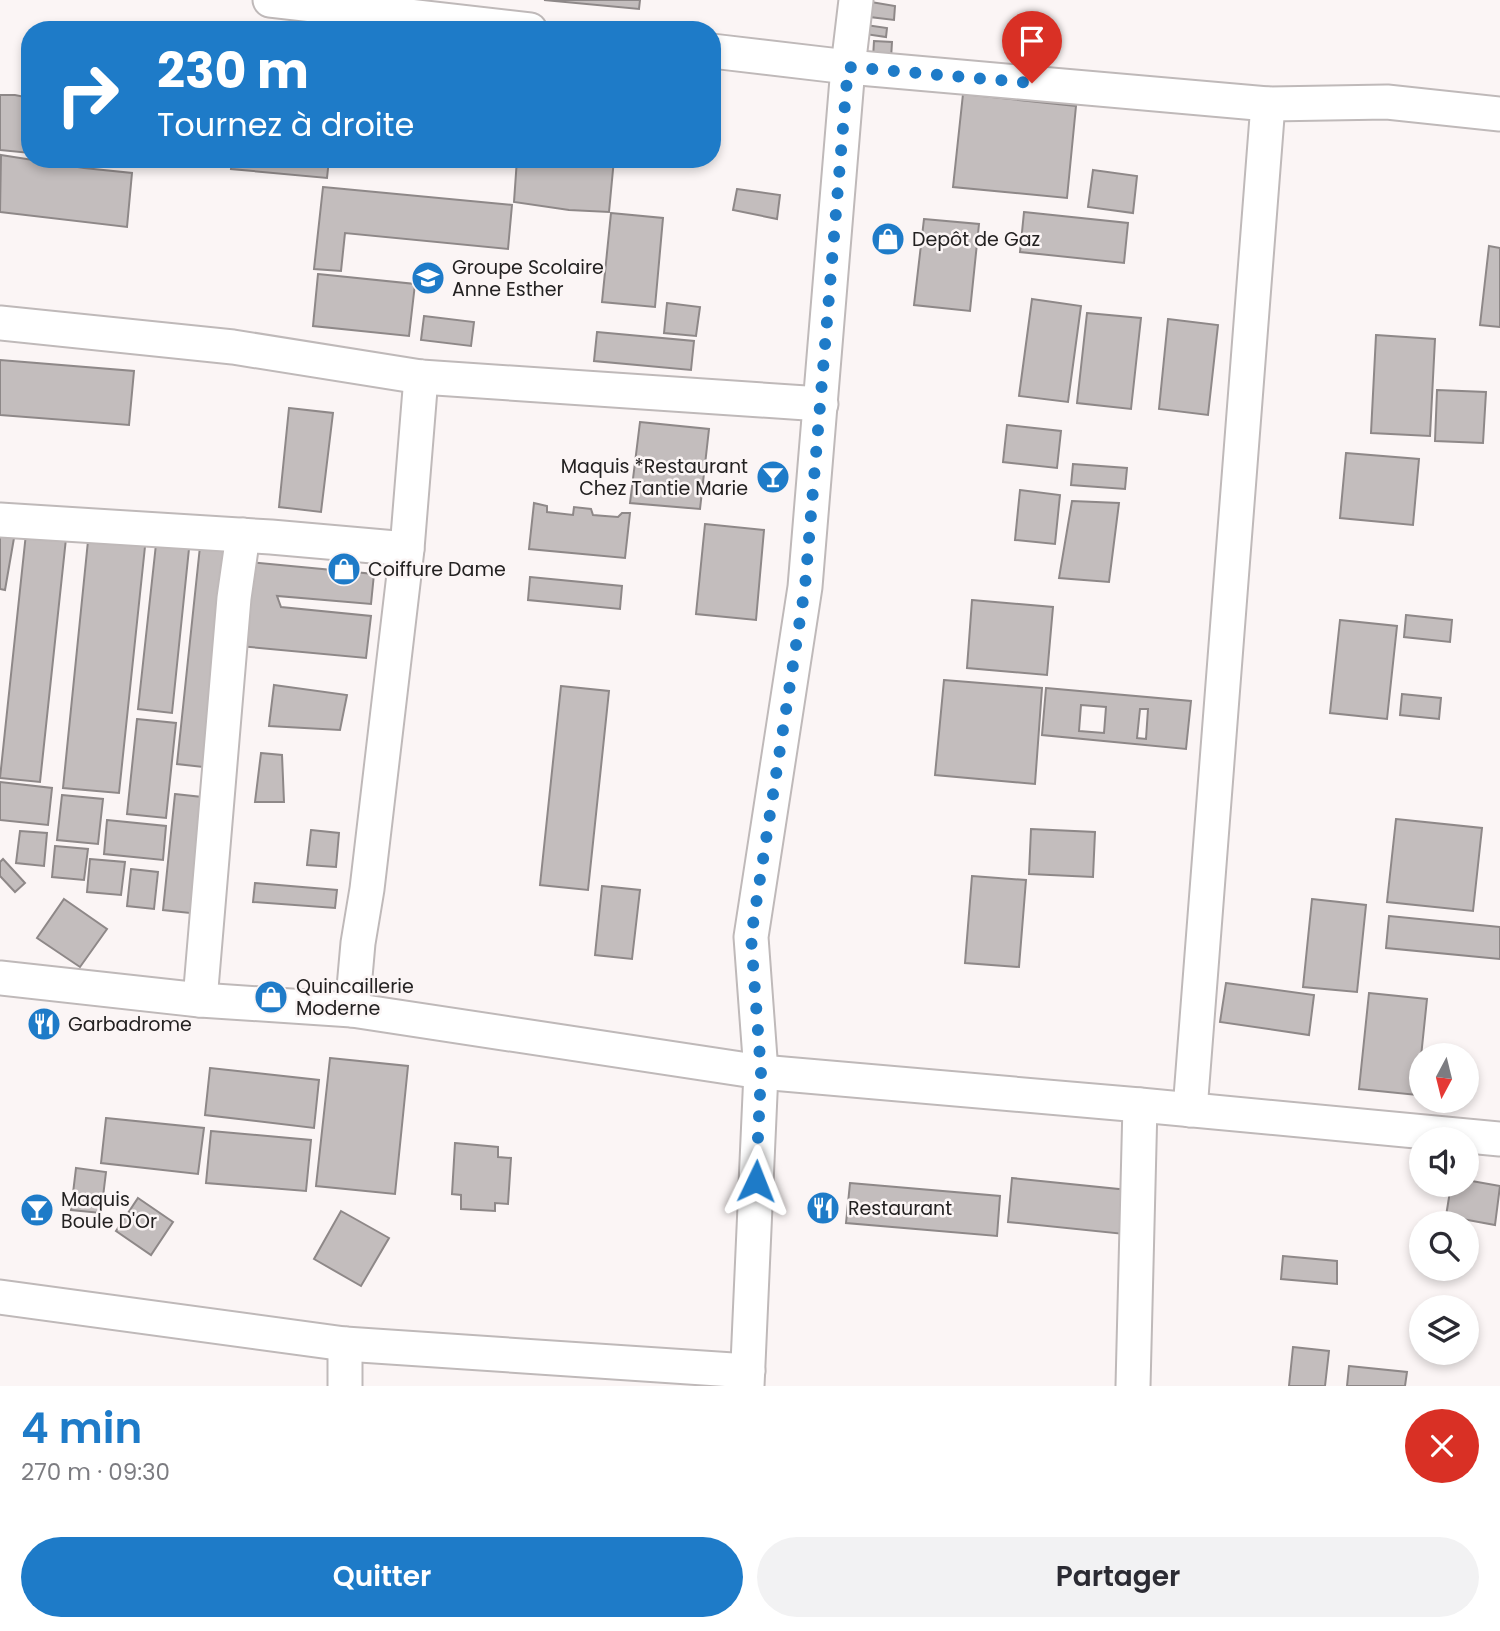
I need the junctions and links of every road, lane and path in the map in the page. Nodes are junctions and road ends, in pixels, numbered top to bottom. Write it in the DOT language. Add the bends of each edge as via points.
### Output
graph roads {
  1 [pos="270,0"];
  2 [pos="856,0"];
  3 [pos="452,21"];
  4 [pos="721,52"];
  5 [pos="848,67"];
  6 [pos="1268,104"];
  7 [pos="1500,114"];
  8 [pos="0,323"];
  9 [pos="421,377"];
  10 [pos="821,404"];
  11 [pos="0,520"];
  12 [pos="243,535"];
  13 [pos="407,549"];
  14 [pos="0,978"];
  15 [pos="200,1000"];
  16 [pos="352,1010"];
  17 [pos="761,1072"];
  18 [pos="1140,1105"];
  19 [pos="1190,1110"];
  20 [pos="1500,1139"];
  21 [pos="0,1297"];
  22 [pos="345,1345"];
  23 [pos="747,1379"];
  24 [pos="345,1386"];
  25 [pos="1133,1386"];
  1 -- 3 [label="street"];
  2 -- 5 [label="street"];
  4 -- 5 [label="street"];
  5 -- 6 [label="street"];
  5 -- 10 [label="street"];
  6 -- 7 [label="street" via="1387,102"];
  6 -- 19 [label="street"];
  8 -- 9 [label="street" via="233,347"];
  9 -- 10 [label="street"];
  9 -- 13 [label="street"];
  10 -- 17 [label="street" via="805,587 751,937"];
  11 -- 12 [label="street"];
  12 -- 13 [label="street"];
  12 -- 15 [label="street"];
  13 -- 16 [label="street"];
  14 -- 15 [label="street"];
  15 -- 16 [label="street"];
  16 -- 17 [label="street"];
  17 -- 18 [label="street"];
  17 -- 23 [label="street"];
  18 -- 19 [label="street"];
  18 -- 25 [label="street"];
  19 -- 20 [label="street"];
  21 -- 22 [label="street"];
  22 -- 23 [label="street"];
  22 -- 24 [label="street"];
}
